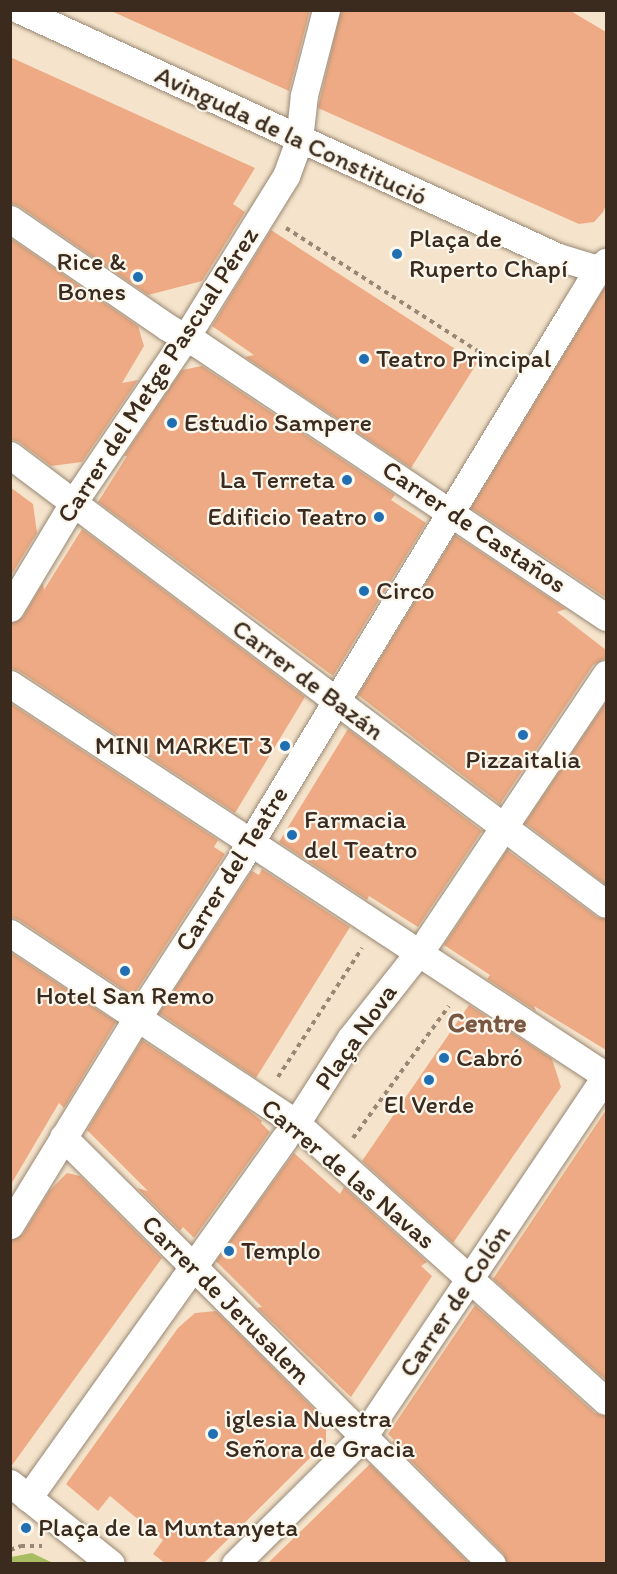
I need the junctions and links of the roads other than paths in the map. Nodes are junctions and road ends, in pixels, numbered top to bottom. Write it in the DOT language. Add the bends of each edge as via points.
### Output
graph roads {
  1 [pos="20,10"];
  2 [pos="326,10"];
  3 [pos="300,140"];
  4 [pos="10,219"];
  5 [pos="604,267"];
  6 [pos="186,337"];
  7 [pos="10,455"];
  8 [pos="73,503"];
  9 [pos="450,511"];
  10 [pos="10,608"];
  11 [pos="606,617"];
  12 [pos="606,674"];
  13 [pos="10,684"];
  14 [pos="335,700"];
  15 [pos="504,827"];
  16 [pos="250,842"];
  17 [pos="606,904"];
  18 [pos="10,933"];
  19 [pos="428,940"];
  20 [pos="411,962"];
  21 [pos="139,1017"];
  22 [pos="606,1076"];
  23 [pos="302,1114"];
  24 [pos="63,1137"];
  25 [pos="285,1138"];
  26 [pos="10,1225"];
  27 [pos="193,1265"];
  28 [pos="470,1278"];
  29 [pos="606,1401"];
  30 [pos="363,1437"];
  31 [pos="19,1491"];
  32 [pos="111,1563"];
  33 [pos="235,1563"];
  34 [pos="492,1563"];
  1 -- 3 [label="street, Avinguda de la Constitució"];
  2 -- 3 [label="street, Carrer del Metge Pascual Pérez" via="304,95"];
  3 -- 5 [label="street, Avinguda de la Constitució" via="558,257"];
  3 -- 6 [label="street, Carrer del Metge Pascual Pérez" via="286,176"];
  4 -- 6 [label="street, Carrer de Castaños"];
  5 -- 9 [label="street"];
  6 -- 8 [label="street, Carrer del Metge Pascual Pérez"];
  6 -- 9 [label="street, Carrer de Castaños"];
  7 -- 8 [label="street, Carrer de Bazán"];
  8 -- 10 [label="street, Carrer del Metge Pascual Pérez"];
  8 -- 14 [label="street, Carrer de Bazán"];
  9 -- 11 [label="street, Carrer de Castaños"];
  9 -- 14 [label="street, Carrer del Teatre"];
  12 -- 15 [label="street"];
  13 -- 16 [label="street"];
  14 -- 15 [label="street, Carrer de Bazán"];
  14 -- 16 [label="street, Carrer del Teatre"];
  15 -- 17 [label="street, Carrer de Bazán"];
  15 -- 19 [label="street"];
  16 -- 21 [label="street, Carrer del Teatre"];
  16 -- 22 [label="street"];
  18 -- 21 [label="street, Carrer de las Navas"];
  20 -- 23 [label="street, Plaça Nova" via="350,1039"];
  21 -- 24 [label="street, Carrer del Teatre"];
  21 -- 28 [label="street, Carrer de las Navas" via="296,1123"];
  22 -- 28 [label="street, Carrer de Colón"];
  24 -- 26 [label="street, Carrer del Teatre"];
  24 -- 27 [label="street, Carrer de Jerusalem"];
  25 -- 27 [label="street"];
  27 -- 30 [label="street, Carrer de Jerusalem"];
  27 -- 31 [label="street"];
  28 -- 29 [label="street, Carrer de las Navas"];
  28 -- 30 [label="street, Carrer de Colón"];
  30 -- 33 [label="street, Carrer de Colón"];
  30 -- 34 [label="street, Carrer de Jerusalem"];
  31 -- 32 [label="street"];
}
